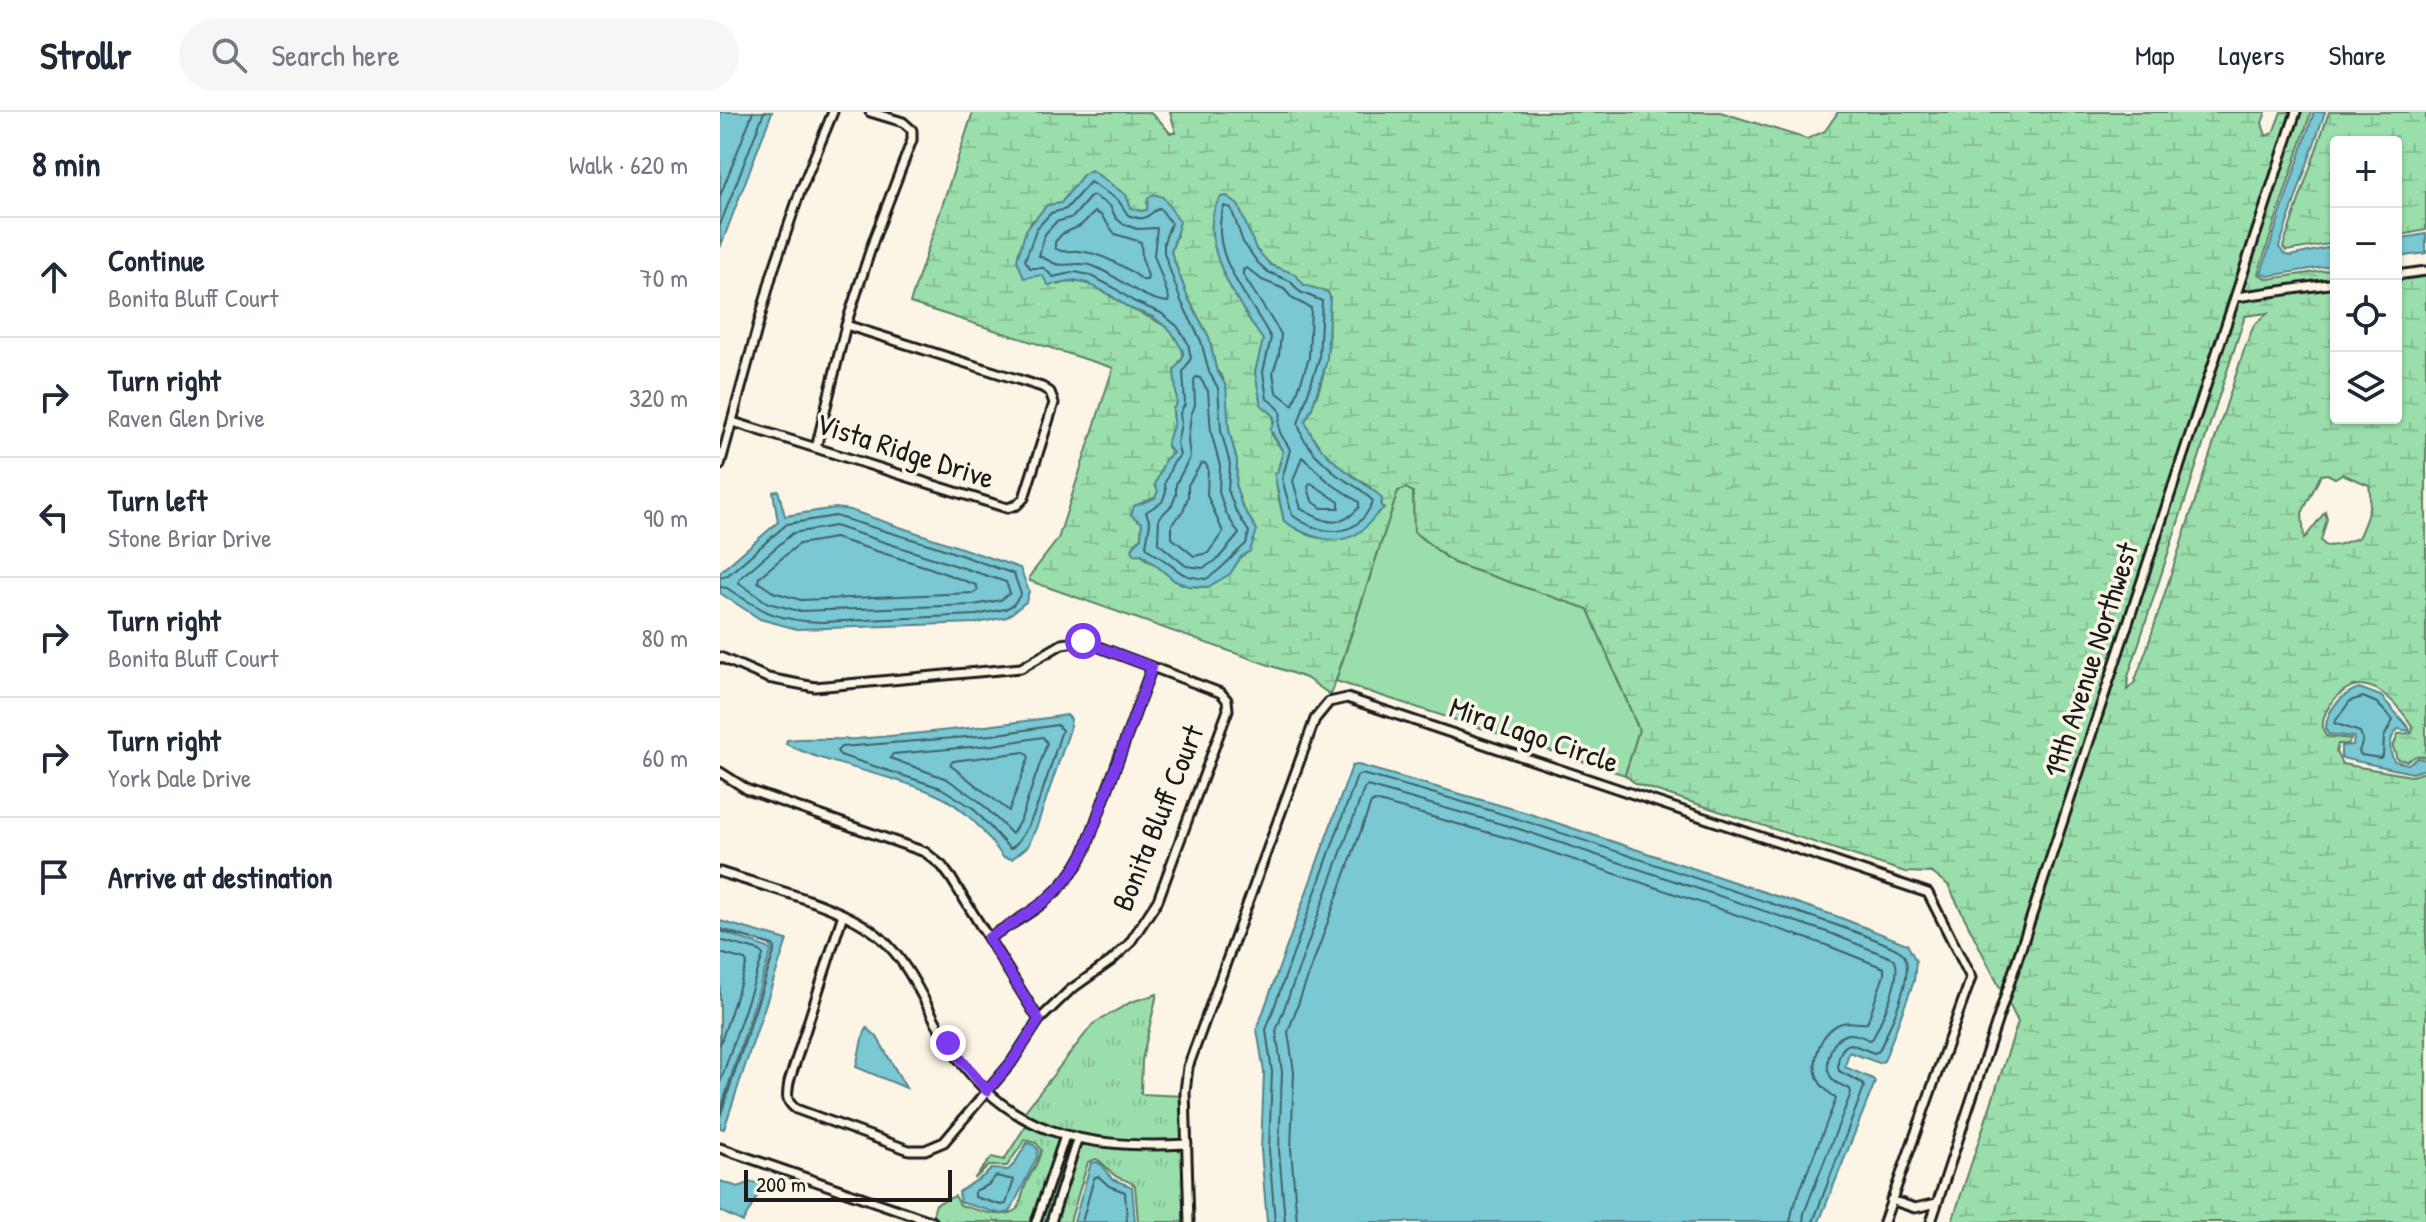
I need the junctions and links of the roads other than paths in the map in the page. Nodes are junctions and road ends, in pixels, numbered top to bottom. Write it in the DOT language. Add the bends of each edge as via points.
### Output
graph roads {
  1 [pos="833,112"];
  2 [pos="870,112"];
  3 [pos="2296,112"];
  4 [pos="2426,271"];
  5 [pos="2402,274"];
  6 [pos="2330,284"];
  7 [pos="2236,297"];
  8 [pos="846,325"];
  9 [pos="733,422"];
  10 [pos="816,448"];
  11 [pos="720,465"];
  12 [pos="720,657"];
  13 [pos="1152,667"];
  14 [pos="720,772"];
  15 [pos="720,872"];
  16 [pos="843,914"];
  17 [pos="988,938"];
  18 [pos="1039,1020"];
  19 [pos="987,1091"];
  20 [pos="1065,1136"];
  21 [pos="1077,1140"];
  22 [pos="1187,1144"];
  23 [pos="720,1148"];
  24 [pos="1891,1200"];
  25 [pos="1937,1203"];
  26 [pos="1915,1208"];
  27 [pos="933,1222"];
  28 [pos="1036,1222"];
  29 [pos="1051,1222"];
  30 [pos="1189,1222"];
  31 [pos="1884,1222"];
  32 [pos="1929,1222"];
  1 -- 9 [label="street" via="772,274"];
  2 -- 8 [label="street" via="903,122 912,130 912,140"];
  3 -- 7 [label="street, 19th Avenue Northwest"];
  4 -- 5 [label="street"];
  6 -- 7 [label="street"];
  7 -- 25 [label="street, 19th Avenue Northwest"];
  8 -- 10 [label="street"];
  8 -- 10 [label="street, Vista Ridge Drive" via="1042,387 1054,403 1024,498 1007,508"];
  9 -- 10 [label="street, Vista Ridge Drive"];
  9 -- 11 [label="street"];
  12 -- 13 [label="street, Bonita Bluff Court" via="768,678 815,687 1021,668 1062,644 1083,641"];
  13 -- 17 [label="street" via="1074,872 1048,900"];
  13 -- 18 [label="street, Bonita Bluff Court" via="1221,693 1228,710 1158,900 1143,926 1111,961"];
  14 -- 17 [label="street" via="748,790 925,852 942,866"];
  15 -- 16 [label="street"];
  16 -- 19 [label="street" via="865,925 896,955 948,1043"];
  16 -- 19 [label="street, Bonita Bluff Court" via="789,1082 789,1104 909,1150 925,1150 944,1142"];
  17 -- 18 [label="street"];
  18 -- 19 [label="street, Bonita Bluff Court"];
  19 -- 20 [label="street" via="1037,1125"];
  20 -- 21 [label="street"];
  20 -- 28 [label="street"];
  21 -- 22 [label="street" via="1121,1146"];
  21 -- 29 [label="street"];
  22 -- 24 [label="street, Mira Lago Circle" via="1188,1067 1315,719 1329,702 1347,698 1928,893 1971,978"];
  22 -- 30 [label="street, Mira Lago Circle"];
  23 -- 27 [label="street"];
  24 -- 26 [label="street"];
  24 -- 31 [label="street, Mira Lago Circle"];
  25 -- 26 [label="street"];
  25 -- 32 [label="street, 19th Avenue Northwest"];
  26 -- 32 [label="street"];
}
